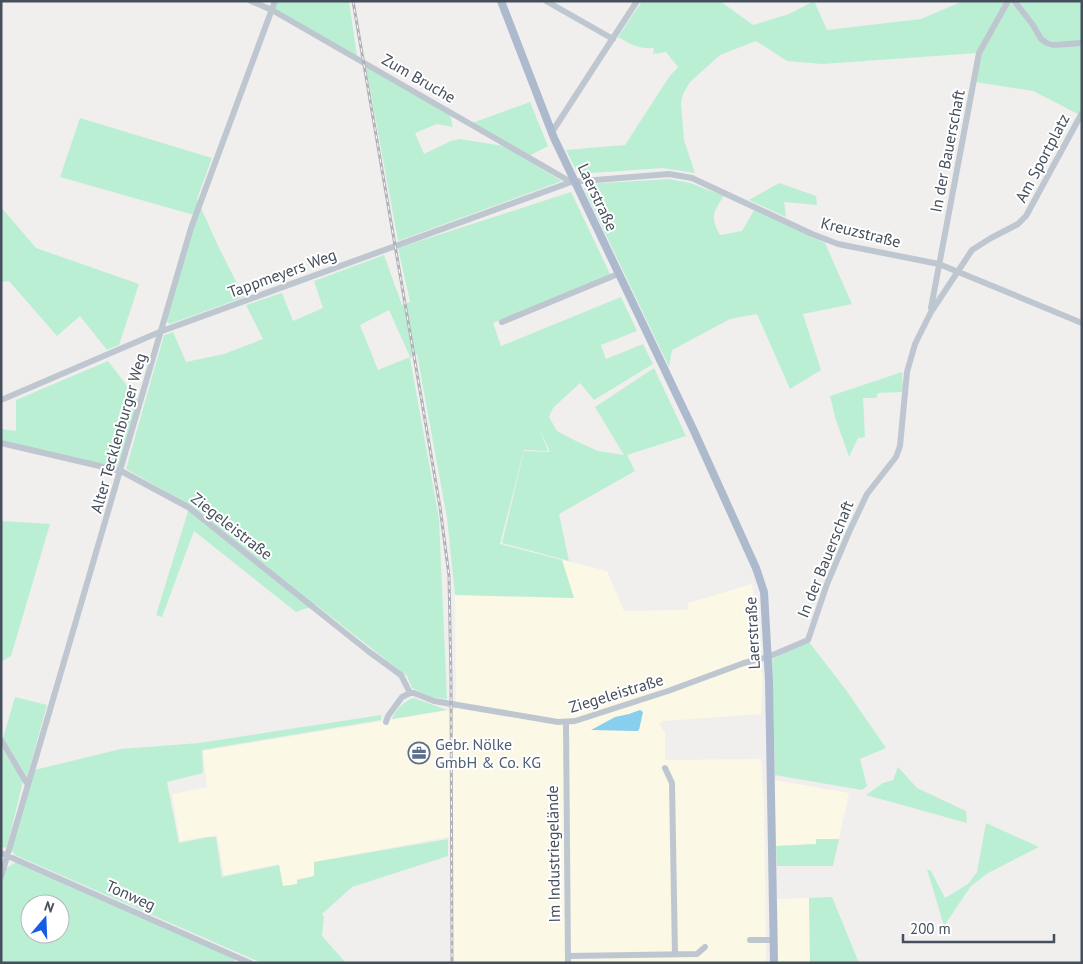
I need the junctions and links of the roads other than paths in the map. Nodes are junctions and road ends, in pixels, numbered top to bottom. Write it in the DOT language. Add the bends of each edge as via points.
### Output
graph roads {
  1 [pos="251,1"];
  2 [pos="275,1"];
  3 [pos="501,1"];
  4 [pos="546,1"];
  5 [pos="637,1"];
  6 [pos="1008,1"];
  7 [pos="1014,1"];
  8 [pos="272,10"];
  9 [pos="613,40"];
  10 [pos="1082,43"];
  11 [pos="1082,112"];
  12 [pos="552,132"];
  13 [pos="573,182"];
  14 [pos="939,264"];
  15 [pos="957,271"];
  16 [pos="618,274"];
  17 [pos="931,312"];
  18 [pos="502,322"];
  19 [pos="1082,324"];
  20 [pos="162,332"];
  21 [pos="1,400"];
  22 [pos="1,443"];
  23 [pos="121,471"];
  24 [pos="768,656"];
  25 [pos="410,693"];
  26 [pos="386,722"];
  27 [pos="566,723"];
  28 [pos="1,740"];
  29 [pos="665,768"];
  30 [pos="28,785"];
  31 [pos="4,854"];
  32 [pos="1,876"];
  33 [pos="750,940"];
  34 [pos="774,940"];
  35 [pos="706,947"];
  36 [pos="675,955"];
  37 [pos="568,959"];
  38 [pos="250,963"];
  39 [pos="774,963"];
  1 -- 8 [label="street, Zum Bruche"];
  2 -- 8 [label="street, Alter Tecklenburger Weg"];
  3 -- 12 [label="main road, Laerstraße"];
  4 -- 9 [label="street"];
  5 -- 9 [label="street"];
  6 -- 14 [label="street, In der Bauerschaft" via="979,53"];
  7 -- 10 [label="street" via="1047,43"];
  8 -- 13 [label="street, Zum Bruche"];
  8 -- 20 [label="street, Alter Tecklenburger Weg" via="191,228"];
  9 -- 12 [label="street"];
  11 -- 15 [label="street, Am Sportplatz" via="1026,216 1018,224 972,250"];
  12 -- 13 [label="main road, Laerstraße"];
  13 -- 14 [label="street, Kreuzstraße" via="682,175 829,241"];
  13 -- 16 [label="main road, Laerstraße"];
  13 -- 20 [label="street, Tappmeyers Weg"];
  14 -- 15 [label="street, Kreuzstraße"];
  14 -- 17 [label="street, In der Bauerschaft"];
  15 -- 17 [label="street, In der Bauerschaft"];
  15 -- 19 [label="street, Kreuzstraße"];
  16 -- 18 [label="street"];
  16 -- 24 [label="main road, Laerstraße" via="756,568 764,592"];
  17 -- 24 [label="street, In der Bauerschaft" via="915,344 907,372 900,446 896,457 867,494 827,584 808,640"];
  20 -- 21 [label="street, Tappmeyers Weg"];
  20 -- 23 [label="street, Alter Tecklenburger Weg"];
  22 -- 23 [label="street, Ziegeleistraße"];
  23 -- 25 [label="street, Ziegeleistraße" via="188,507 401,675"];
  23 -- 30 [label="street, Alter Tecklenburger Weg"];
  24 -- 27 [label="street, Ziegeleistraße"];
  24 -- 34 [label="main road, Laerstraße"];
  25 -- 26 [label="street" via="399,701"];
  25 -- 27 [label="street, Ziegeleistraße" via="434,701"];
  27 -- 37 [label="street, Im Industriegelände"];
  28 -- 30 [label="street"];
  29 -- 36 [label="street" via="672,783"];
  30 -- 31 [label="street, Alter Tecklenburger Weg"];
  31 -- 32 [label="street, Alter Tecklenburger Weg"];
  31 -- 38 [label="street, Tonweg"];
  33 -- 34 [label="street"];
  34 -- 39 [label="main road, Laerstraße"];
  35 -- 36 [label="street, Im Industriegelände" via="697,954"];
  36 -- 37 [label="street, Im Industriegelände"];
}
